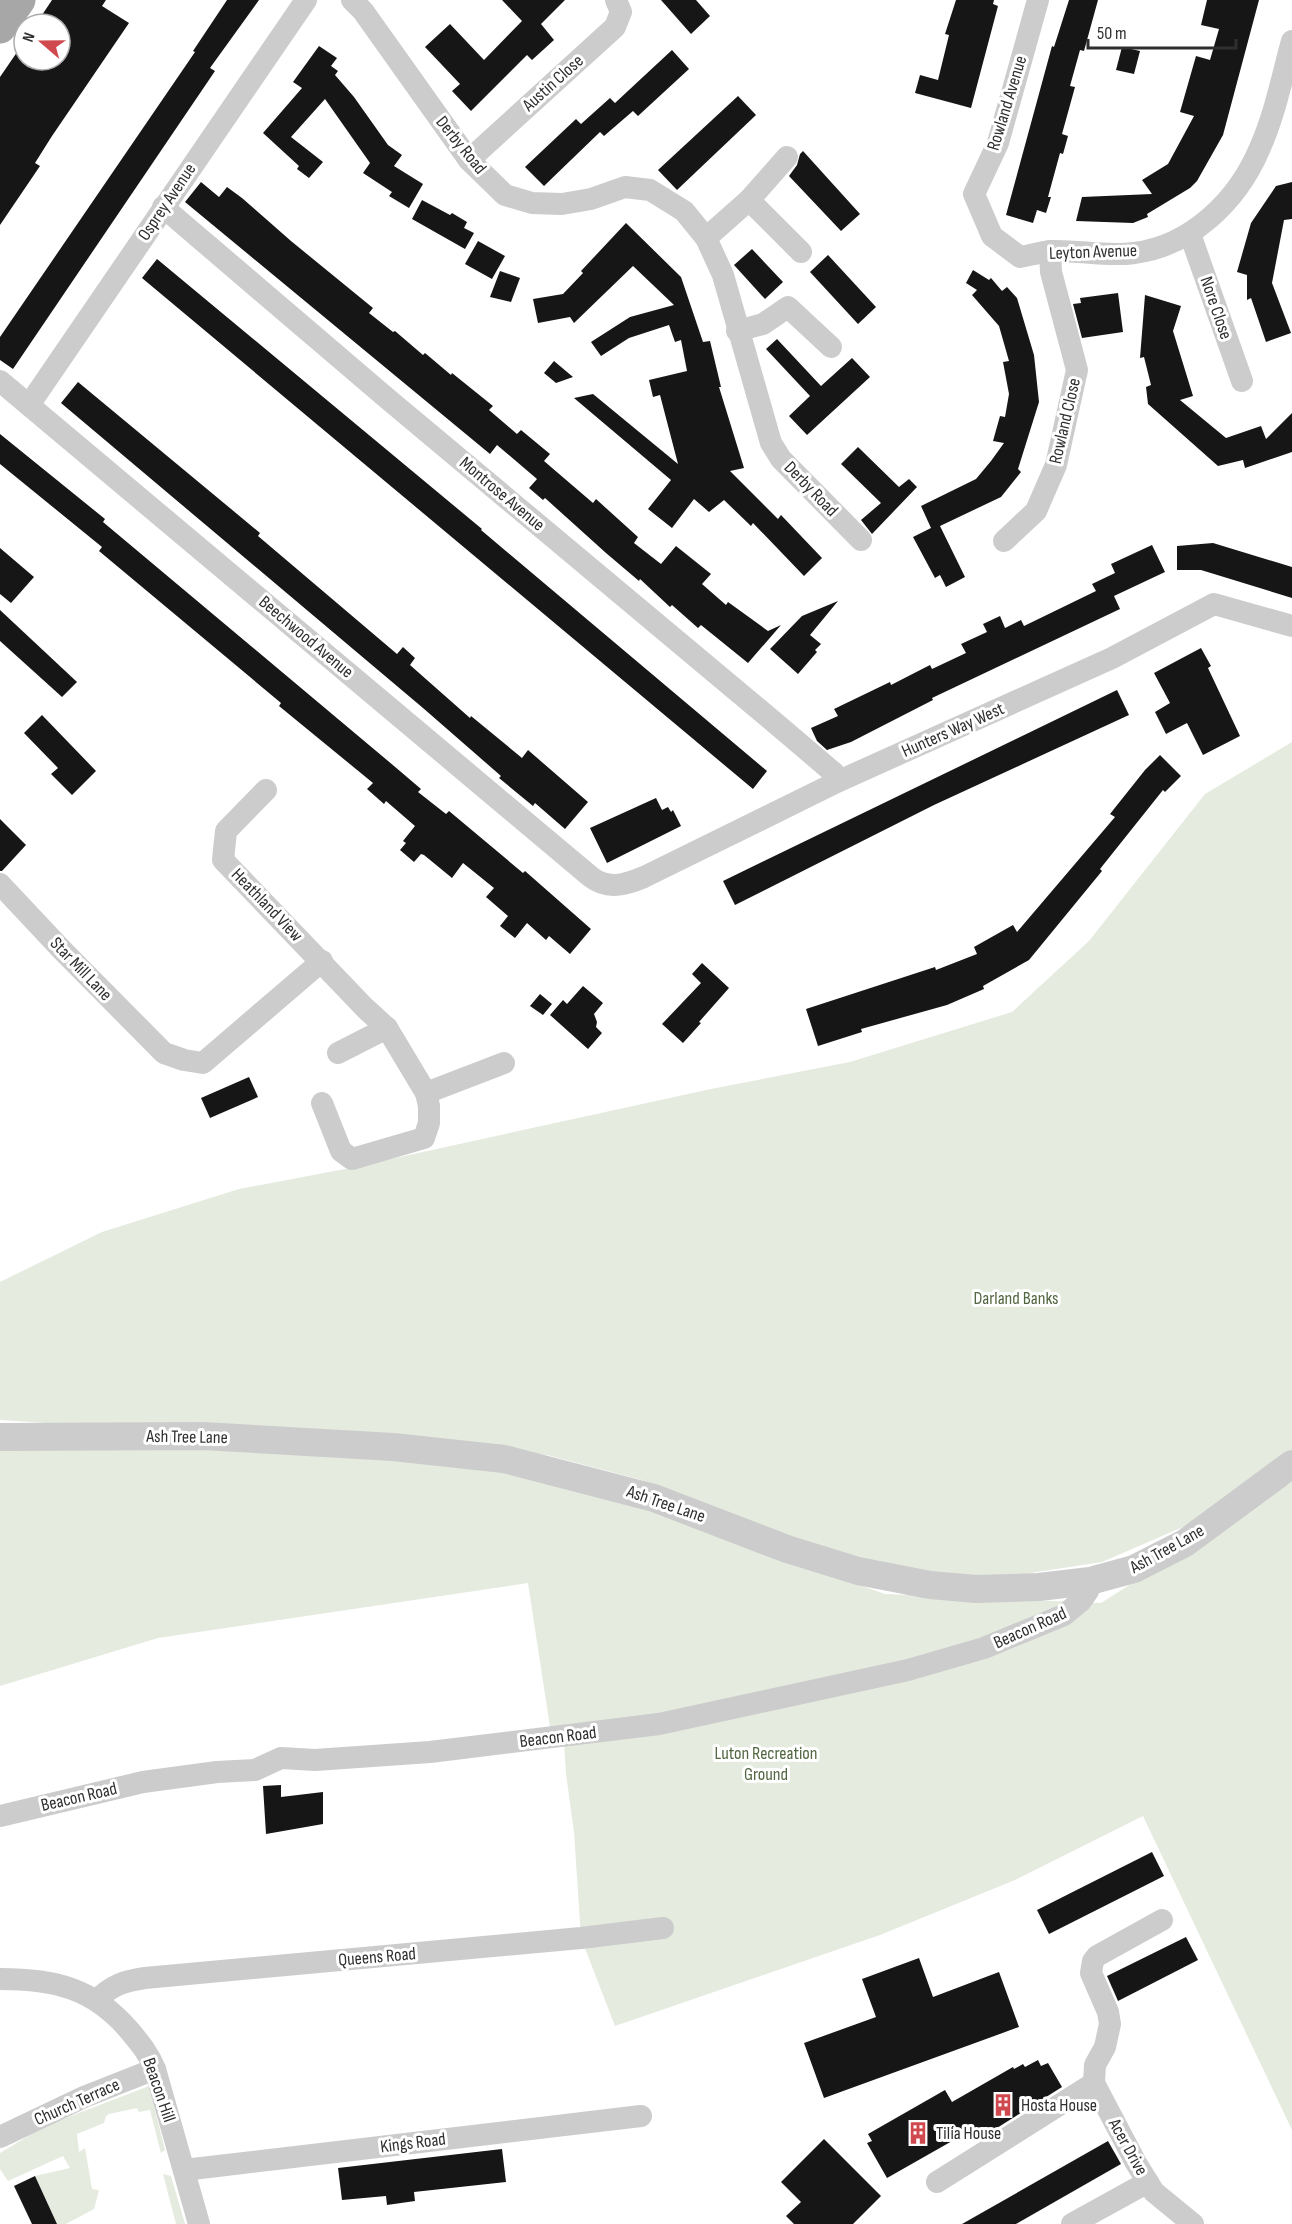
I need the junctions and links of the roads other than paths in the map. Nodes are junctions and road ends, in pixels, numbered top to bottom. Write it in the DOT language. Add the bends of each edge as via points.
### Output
graph roads {
  1 [pos="19,0"];
  2 [pos="306,0"];
  3 [pos="352,0"];
  4 [pos="616,0"];
  5 [pos="1038,0"];
  6 [pos="0,27"];
  7 [pos="1292,41"];
  8 [pos="1283,117"];
  9 [pos="787,157"];
  10 [pos="469,160"];
  11 [pos="749,200"];
  12 [pos="163,207"];
  13 [pos="1190,234"];
  14 [pos="992,236"];
  15 [pos="706,238"];
  16 [pos="1050,251"];
  17 [pos="801,252"];
  18 [pos="737,331"];
  19 [pos="831,347"];
  20 [pos="0,381"];
  21 [pos="1242,381"];
  22 [pos="29,405"];
  23 [pos="861,540"];
  24 [pos="1004,540"];
  25 [pos="1292,626"];
  26 [pos="839,781"];
  27 [pos="266,790"];
  28 [pos="0,884"];
  29 [pos="616,886"];
  30 [pos="322,961"];
  31 [pos="387,1028"];
  32 [pos="338,1053"];
  33 [pos="504,1063"];
  34 [pos="426,1093"];
  35 [pos="322,1103"];
  36 [pos="0,1437"];
  37 [pos="1292,1464"];
  38 [pos="1090,1581"];
  39 [pos="0,1816"];
  40 [pos="1162,1920"];
  41 [pos="663,1928"];
  42 [pos="0,1979"];
  43 [pos="97,2000"];
  44 [pos="155,2069"];
  45 [pos="1094,2083"];
  46 [pos="641,2116"];
  47 [pos="0,2137"];
  48 [pos="184,2170"];
  49 [pos="937,2182"];
  50 [pos="1148,2182"];
  51 [pos="199,2224"];
  52 [pos="1072,2224"];
  53 [pos="1194,2224"];
  1 -- 6 [label="main road"];
  2 -- 12 [label="street, Osprey Avenue"];
  3 -- 10 [label="street, Derby Road"];
  4 -- 10 [label="street, Austin Close" via="621,12 615,27"];
  5 -- 14 [label="street, Rowland Avenue" via="998,143 974,194"];
  7 -- 8 [label="street, Leyton Avenue"];
  8 -- 13 [label="street, Leyton Avenue" via="1242,182"];
  9 -- 11 [label="street"];
  10 -- 15 [label="street, Derby Road" via="505,195 532,203 562,204 591,199 624,187 650,190 684,211"];
  11 -- 15 [label="street"];
  11 -- 17 [label="street"];
  12 -- 22 [label="street, Osprey Avenue"];
  12 -- 26 [label="street, Montrose Avenue"];
  13 -- 16 [label="street, Leyton Avenue" via="1134,253"];
  13 -- 21 [label="street, Nore Close"];
  14 -- 16 [label="street, Leyton Avenue" via="1020,257"];
  15 -- 18 [label="street, Derby Road" via="723,275"];
  16 -- 24 [label="street, Rowland Close" via="1051,272 1077,370 1056,465 1036,511"];
  18 -- 19 [label="street" via="763,324 788,307"];
  18 -- 23 [label="street, Derby Road" via="771,442 781,459"];
  20 -- 22 [label="street, Beechwood Avenue"];
  22 -- 29 [label="street, Beechwood Avenue" via="591,877"];
  25 -- 26 [label="street, Hunters Way West" via="1214,604 1112,658"];
  26 -- 29 [label="street, Hunters Way West" via="644,877"];
  27 -- 30 [label="street, Heathland View" via="226,831 223,860"];
  28 -- 30 [label="street, Star Mill Lane" via="164,1053 184,1060 203,1063"];
  30 -- 31 [label="street, Heathland View"];
  31 -- 32 [label="street"];
  31 -- 34 [label="street, Heathland View"];
  33 -- 34 [label="street"];
  34 -- 35 [label="street, Heathland View" via="429,1123 424,1138 352,1159 341,1151"];
  36 -- 38 [label="street, Ash Tree Lane" via="203,1436 393,1447 504,1460 654,1498 813,1558 881,1577 976,1589"];
  37 -- 38 [label="street, Ash Tree Lane" via="1185,1543 1143,1565"];
  38 -- 39 [label="street, Beacon Road" via="1082,1601 1064,1615 984,1648 908,1670 658,1724 430,1752 315,1760 281,1758 255,1770 143,1782"];
  40 -- 45 [label="street" via="1093,1961 1091,1973 1110,2024 1105,2047 1095,2065"];
  41 -- 43 [label="street, Queens Road" via="130,1980 110,1988"];
  42 -- 43 [label="street, Beacon Hill" via="57,1985"];
  43 -- 44 [label="street, Beacon Hill" via="138,2040"];
  44 -- 47 [label="street, Church Terrace"];
  44 -- 48 [label="street, Beacon Hill"];
  45 -- 49 [label="street"];
  45 -- 50 [label="street, Acer Drive"];
  46 -- 48 [label="street, Kings Road"];
  48 -- 51 [label="street, Beacon Hill"];
  50 -- 52 [label="street"];
  50 -- 53 [label="street, Acer Drive" via="1154,2192"];
}
